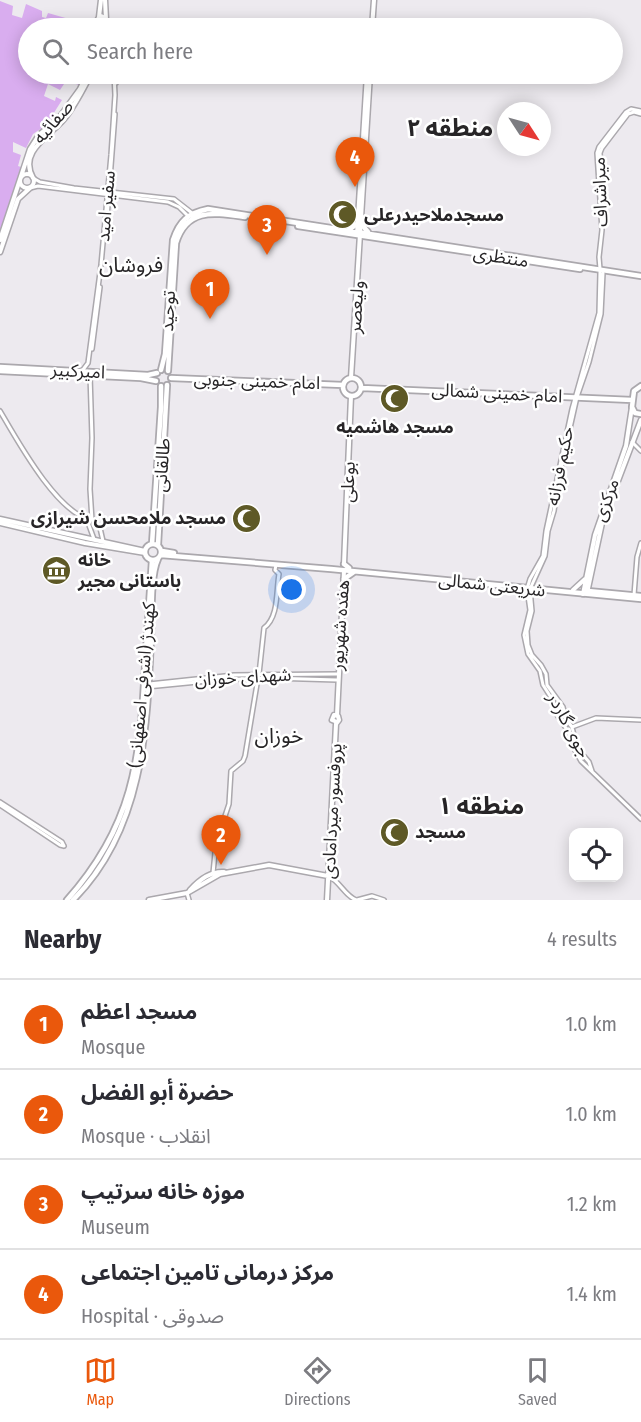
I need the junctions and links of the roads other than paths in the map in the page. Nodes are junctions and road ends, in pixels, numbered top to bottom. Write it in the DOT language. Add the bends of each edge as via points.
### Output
graph roads {
  1 [pos="103,0"];
  2 [pos="373,0"];
  3 [pos="103,10"];
  4 [pos="99,18"];
  5 [pos="104,18"];
  6 [pos="106,18"];
  7 [pos="372,18"];
  8 [pos="83,84"];
  9 [pos="83,84"];
  10 [pos="115,84"];
  11 [pos="369,84"];
  12 [pos="641,112"];
  13 [pos="33,177"];
  14 [pos="20,179"];
  15 [pos="109,183"];
  16 [pos="39,184"];
  17 [pos="30,188"];
  18 [pos="101,193"];
  19 [pos="108,193"];
  20 [pos="106,201"];
  21 [pos="184,209"];
  22 [pos="193,213"];
  23 [pos="265,219"];
  24 [pos="181,222"];
  25 [pos="360,224"];
  26 [pos="349,230"];
  27 [pos="359,234"];
  28 [pos="370,234"];
  29 [pos="0,240"];
  30 [pos="0,252"];
  31 [pos="482,253"];
  32 [pos="601,272"];
  33 [pos="641,277"];
  34 [pos="171,288"];
  35 [pos="0,369"];
  36 [pos="164,369"];
  37 [pos="13,370"];
  38 [pos="82,371"];
  39 [pos="89,373"];
  40 [pos="152,378"];
  41 [pos="171,378"];
  42 [pos="351,378"];
  43 [pos="343,385"];
  44 [pos="640,385"];
  45 [pos="164,388"];
  46 [pos="362,388"];
  47 [pos="351,396"];
  48 [pos="576,397"];
  49 [pos="632,400"];
  50 [pos="632,407"];
  51 [pos="0,411"];
  52 [pos="641,414"];
  53 [pos="640,421"];
  54 [pos="630,422"];
  55 [pos="632,441"];
  56 [pos="629,448"];
  57 [pos="636,448"];
  58 [pos="641,451"];
  59 [pos="623,460"];
  60 [pos="86,519"];
  61 [pos="92,520"];
  62 [pos="0,521"];
  63 [pos="43,531"];
  64 [pos="94,541"];
  65 [pos="103,543"];
  66 [pos="641,543"];
  67 [pos="155,544"];
  68 [pos="145,552"];
  69 [pos="157,559"];
  70 [pos="276,565"];
  71 [pos="345,568"];
  72 [pos="336,570"];
  73 [pos="354,572"];
  74 [pos="343,579"];
  75 [pos="588,580"];
  76 [pos="529,588"];
  77 [pos="573,590"];
  78 [pos="597,592"];
  79 [pos="585,593"];
  80 [pos="634,595"];
  81 [pos="641,598"];
  82 [pos="150,674"];
  83 [pos="337,674"];
  84 [pos="259,676"];
  85 [pos="329,677"];
  86 [pos="337,680"];
  87 [pos="157,685"];
  88 [pos="147,686"];
  89 [pos="554,698"];
  90 [pos="563,707"];
  91 [pos="555,712"];
  92 [pos="336,716"];
  93 [pos="641,720"];
  94 [pos="572,727"];
  95 [pos="573,742"];
  96 [pos="0,804"];
  97 [pos="8,809"];
  98 [pos="641,819"];
  99 [pos="213,873"];
  100 [pos="226,873"];
  101 [pos="328,876"];
  102 [pos="207,880"];
  103 [pos="188,893"];
  104 [pos="67,900"];
  105 [pos="73,900"];
  106 [pos="149,900"];
  107 [pos="189,900"];
  108 [pos="326,900"];
  109 [pos="357,900"];
  110 [pos="384,900"];
  1 -- 3 [label="main road"];
  2 -- 7 [label="main road"];
  3 -- 4 [label="main road"];
  3 -- 6 [label="main road"];
  4 -- 5 [label="main road"];
  8 -- 13 [label="main road, صفائیه" via="63,121 33,150 29,165"];
  9 -- 14 [label="main road, صفائیه" via="59,118 34,142"];
  10 -- 15 [label="street, سفیر امید"];
  11 -- 25 [label="main road, ولیعصر"];
  12 -- 32 [label="street, میراشراف" via="630,112 600,153 604,234"];
  13 -- 14 [label="main road" via="27,174"];
  13 -- 16 [label="street"];
  13 -- 17 [label="main road"];
  14 -- 17 [label="main road" via="23,188"];
  14 -- 29 [label="main road, صفائیه"];
  15 -- 18 [label="street"];
  15 -- 19 [label="street, سفیر امید"];
  16 -- 17 [label="street"];
  16 -- 18 [label="street"];
  17 -- 30 [label="main road" via="18,199"];
  18 -- 19 [label="street"];
  18 -- 20 [label="street"];
  19 -- 20 [label="street, سفیر امید"];
  19 -- 21 [label="street" via="173,203"];
  19 -- 39 [label="street, سفیر امید" via="103,270"];
  20 -- 38 [label="street, سفیر امید" via="102,265 88,363"];
  21 -- 22 [label="street"];
  21 -- 22 [label="street"];
  21 -- 24 [label="street"];
  22 -- 23 [label="main road, توحید" via="224,210"];
  22 -- 24 [label="main road, توحید"];
  23 -- 26 [label="main road, توحید"];
  23 -- 27 [label="main road, توحید"];
  23 -- 34 [label="main road, توحید" via="216,214 189,221 176,243"];
  24 -- 34 [label="main road, توحید" via="171,248"];
  25 -- 26 [label="main road"];
  25 -- 27 [label="main road, ولیعصر"];
  25 -- 28 [label="main road"];
  26 -- 27 [label="main road, توحید"];
  27 -- 28 [label="main road, منتظری"];
  27 -- 31 [label="main road, منتظری"];
  27 -- 42 [label="main road, ولیعصر"];
  28 -- 31 [label="main road, منتظری"];
  31 -- 32 [label="main road, منتظری"];
  32 -- 33 [label="main road, منتظری"];
  32 -- 48 [label="street, حکیم فرزانه" via="598,313"];
  34 -- 36 [label="main road, توحید"];
  35 -- 37 [label="main road, امیرکبیر"];
  36 -- 40 [label="main road, امیرکبیر"];
  36 -- 41 [label="main road"];
  37 -- 38 [label="main road, امیرکبیر"];
  37 -- 39 [label="main road, امیرکبیر"];
  38 -- 39 [label="main road, امیرکبیر"];
  39 -- 40 [label="main road, امیرکبیر"];
  39 -- 61 [label="street, سفیر امید"];
  40 -- 45 [label="main road"];
  41 -- 43 [label="main road, امام خمینی جنوبی"];
  41 -- 45 [label="main road"];
  42 -- 43 [label="main road"];
  42 -- 46 [label="main road" via="359,381"];
  43 -- 47 [label="main road" via="344,392"];
  44 -- 49 [label="main road"];
  45 -- 67 [label="main road, طالقانی"];
  46 -- 47 [label="main road" via="359,394"];
  46 -- 48 [label="main road, امام خمینی شمالی"];
  47 -- 71 [label="main road, بوعلی"];
  48 -- 49 [label="main road, امام خمینی شمالی"];
  48 -- 76 [label="street, حکیم فرزانه" via="545,556"];
  49 -- 50 [label="main road"];
  50 -- 52 [label="main road"];
  50 -- 54 [label="main road, مرکزی"];
  51 -- 60 [label="street" via="54,494"];
  53 -- 54 [label="main road"];
  53 -- 55 [label="main road, مرکزی"];
  54 -- 59 [label="main road, مرکزی"];
  55 -- 56 [label="main road, مرکزی"];
  55 -- 57 [label="street"];
  56 -- 57 [label="street"];
  56 -- 59 [label="main road, مرکزی"];
  57 -- 58 [label="street"];
  59 -- 75 [label="main road, مرکزی" via="598,522"];
  60 -- 61 [label="street"];
  60 -- 64 [label="street"];
  61 -- 65 [label="street" via="100,528"];
  62 -- 63 [label="main road"];
  63 -- 64 [label="main road"];
  63 -- 68 [label="main road" via="86,543"];
  64 -- 65 [label="main road"];
  65 -- 68 [label="main road"];
  66 -- 80 [label="street"];
  67 -- 68 [label="main road"];
  67 -- 69 [label="main road"];
  68 -- 69 [label="main road"];
  69 -- 70 [label="main road"];
  69 -- 71 [label="main road"];
  69 -- 82 [label="main road, کهندژ (اشرفی اصفهانی)"];
  69 -- 88 [label="main road, کهندژ (اشرفی اصفهانی)"];
  70 -- 72 [label="main road"];
  70 -- 84 [label="street" via="276,606 270,624 264,628"];
  71 -- 72 [label="main road"];
  71 -- 73 [label="main road, شریعتی شمالی"];
  71 -- 74 [label="main road, هفده شهریور"];
  71 -- 76 [label="main road, شریعتی شمالی"];
  72 -- 74 [label="main road"];
  73 -- 74 [label="main road"];
  73 -- 76 [label="main road, شریعتی شمالی"];
  74 -- 83 [label="main road, هفده شهریور"];
  74 -- 92 [label="main road, هفده شهریور"];
  75 -- 77 [label="main road"];
  75 -- 78 [label="main road"];
  75 -- 79 [label="main road, مرکزی"];
  76 -- 77 [label="main road, شریعتی شمالی"];
  76 -- 79 [label="main road, شریعتی شمالی"];
  76 -- 89 [label="street, جوی گاردر" via="526,648 542,674 543,685"];
  77 -- 79 [label="main road, شریعتی شمالی"];
  78 -- 79 [label="main road, شریعتی شمالی"];
  78 -- 80 [label="main road, شریعتی شمالی"];
  79 -- 81 [label="main road, شریعتی شمالی"];
  80 -- 81 [label="main road, شریعتی شمالی"];
  82 -- 87 [label="street"];
  82 -- 88 [label="main road, کهندژ (اشرفی اصفهانی)"];
  83 -- 85 [label="street, شهدای خوزان"];
  83 -- 86 [label="main road, هفده شهریور"];
  84 -- 85 [label="street, شهدای خوزان"];
  84 -- 87 [label="street, شهدای خوزان"];
  84 -- 99 [label="street" via="245,756 231,771 229,804 216,843"];
  85 -- 86 [label="street, شهدای خوزان"];
  86 -- 92 [label="main road, هفده شهریور"];
  87 -- 88 [label="street, شهدای خوزان"];
  88 -- 104 [label="main road, کهندژ (اشرفی اصفهانی)" via="136,767 124,808 108,844"];
  88 -- 105 [label="main road, کهندژ (اشرفی اصفهانی)" via="144,742 130,803 103,861"];
  89 -- 90 [label="street, جوی گاردر"];
  89 -- 91 [label="street, جوی گاردر"];
  90 -- 91 [label="street"];
  90 -- 94 [label="street, جوی گاردر"];
  91 -- 95 [label="street, جوی گاردر"];
  92 -- 101 [label="main road, پروفسور میردامادی" via="339,720 335,723"];
  93 -- 94 [label="street" via="596,718"];
  94 -- 95 [label="street, جوی گاردر"];
  95 -- 98 [label="street, جوی گاردر" via="581,761"];
  96 -- 97 [label="street"];
  97 -- 97 [label="street" via="60,845 64,846 62,842"];
  99 -- 100 [label="main road"];
  99 -- 102 [label="main road"];
  100 -- 101 [label="main road" via="269,865"];
  100 -- 102 [label="main road"];
  101 -- 108 [label="main road, پروفسور میردامادی"];
  101 -- 109 [label="street"];
  102 -- 103 [label="main road"];
  103 -- 106 [label="main road"];
  103 -- 107 [label="street"];
  109 -- 110 [label="street" via="372,896"];
}
